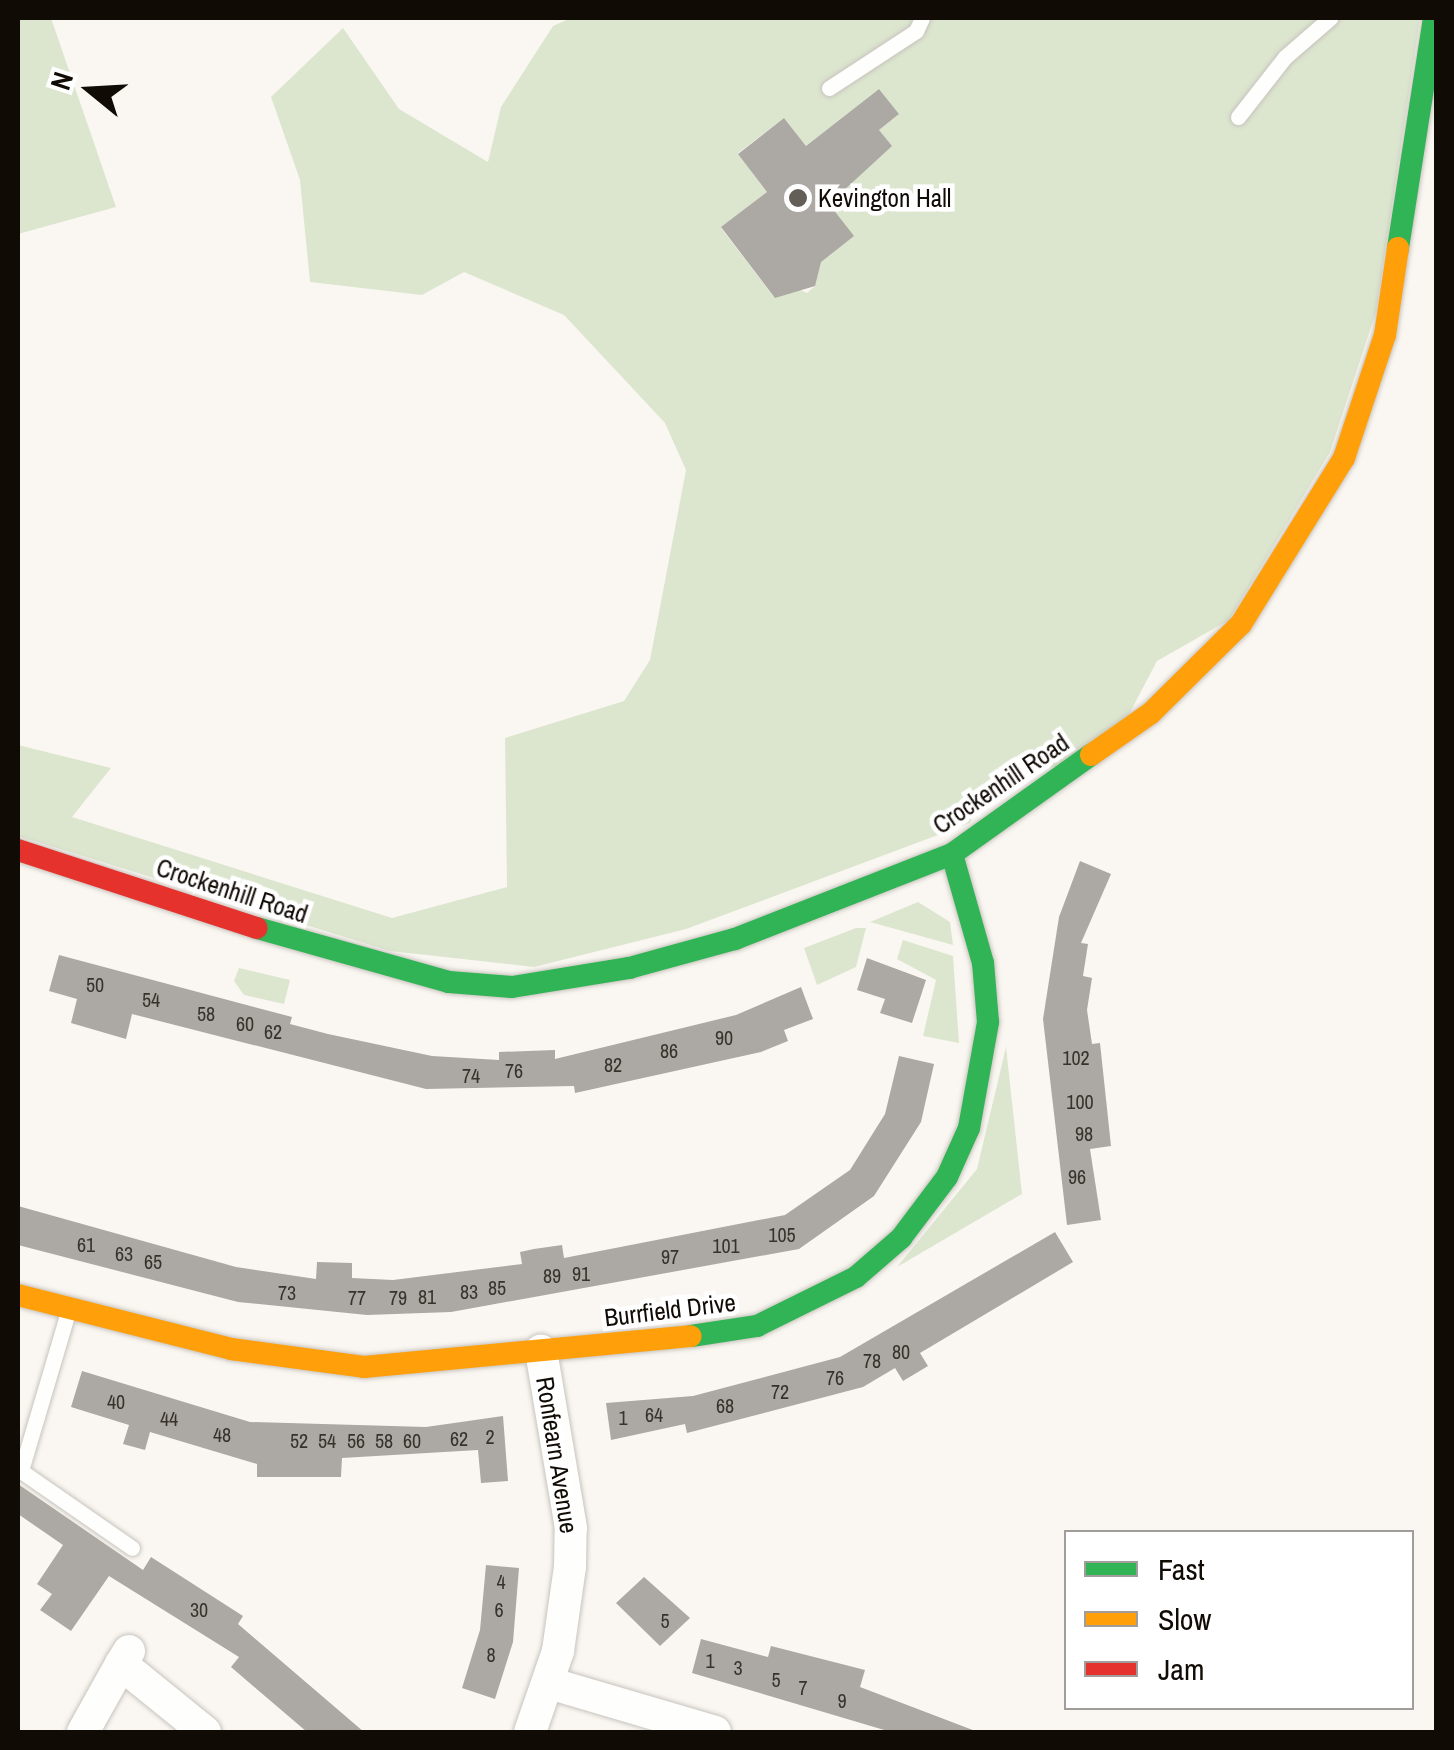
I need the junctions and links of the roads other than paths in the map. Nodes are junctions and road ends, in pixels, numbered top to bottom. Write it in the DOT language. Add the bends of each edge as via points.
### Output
graph roads {
  1 [pos="922,18"];
  2 [pos="1330,18"];
  3 [pos="1434,18"];
  4 [pos="829,88"];
  5 [pos="1238,117"];
  6 [pos="18,850"];
  7 [pos="952,854"];
  8 [pos="18,1295"];
  9 [pos="70,1308"];
  10 [pos="540,1351"];
  11 [pos="132,1548"];
  12 [pos="549,1683"];
  13 [pos="83,1732"];
  14 [pos="205,1732"];
  15 [pos="530,1732"];
  16 [pos="714,1732"];
  1 -- 4 [label="lane" via="916,31"];
  2 -- 5 [label="lane" via="1285,57"];
  3 -- 7 [label="main road, Crockenhill Road" via="1384,334 1344,458 1241,624 1151,713"];
  6 -- 7 [label="main road, Crockenhill Road" via="358,961 449,982 512,987 630,968 735,940"];
  7 -- 10 [label="main road, Burrfield Drive" via="983,963 988,1022 982,1083 947,1177 901,1238 856,1277 756,1326"];
  8 -- 9 [label="main road, Burrfield Drive"];
  9 -- 10 [label="main road, Burrfield Drive" via="231,1350 364,1366"];
  9 -- 11 [label="lane" via="21,1471"];
  10 -- 12 [label="street, Ronfearn Avenue" via="571,1528 566,1610"];
  12 -- 15 [label="street, Ronfearn Avenue"];
  12 -- 16 [label="street"];
  13 -- 14 [label="street" via="125,1658"];
}
